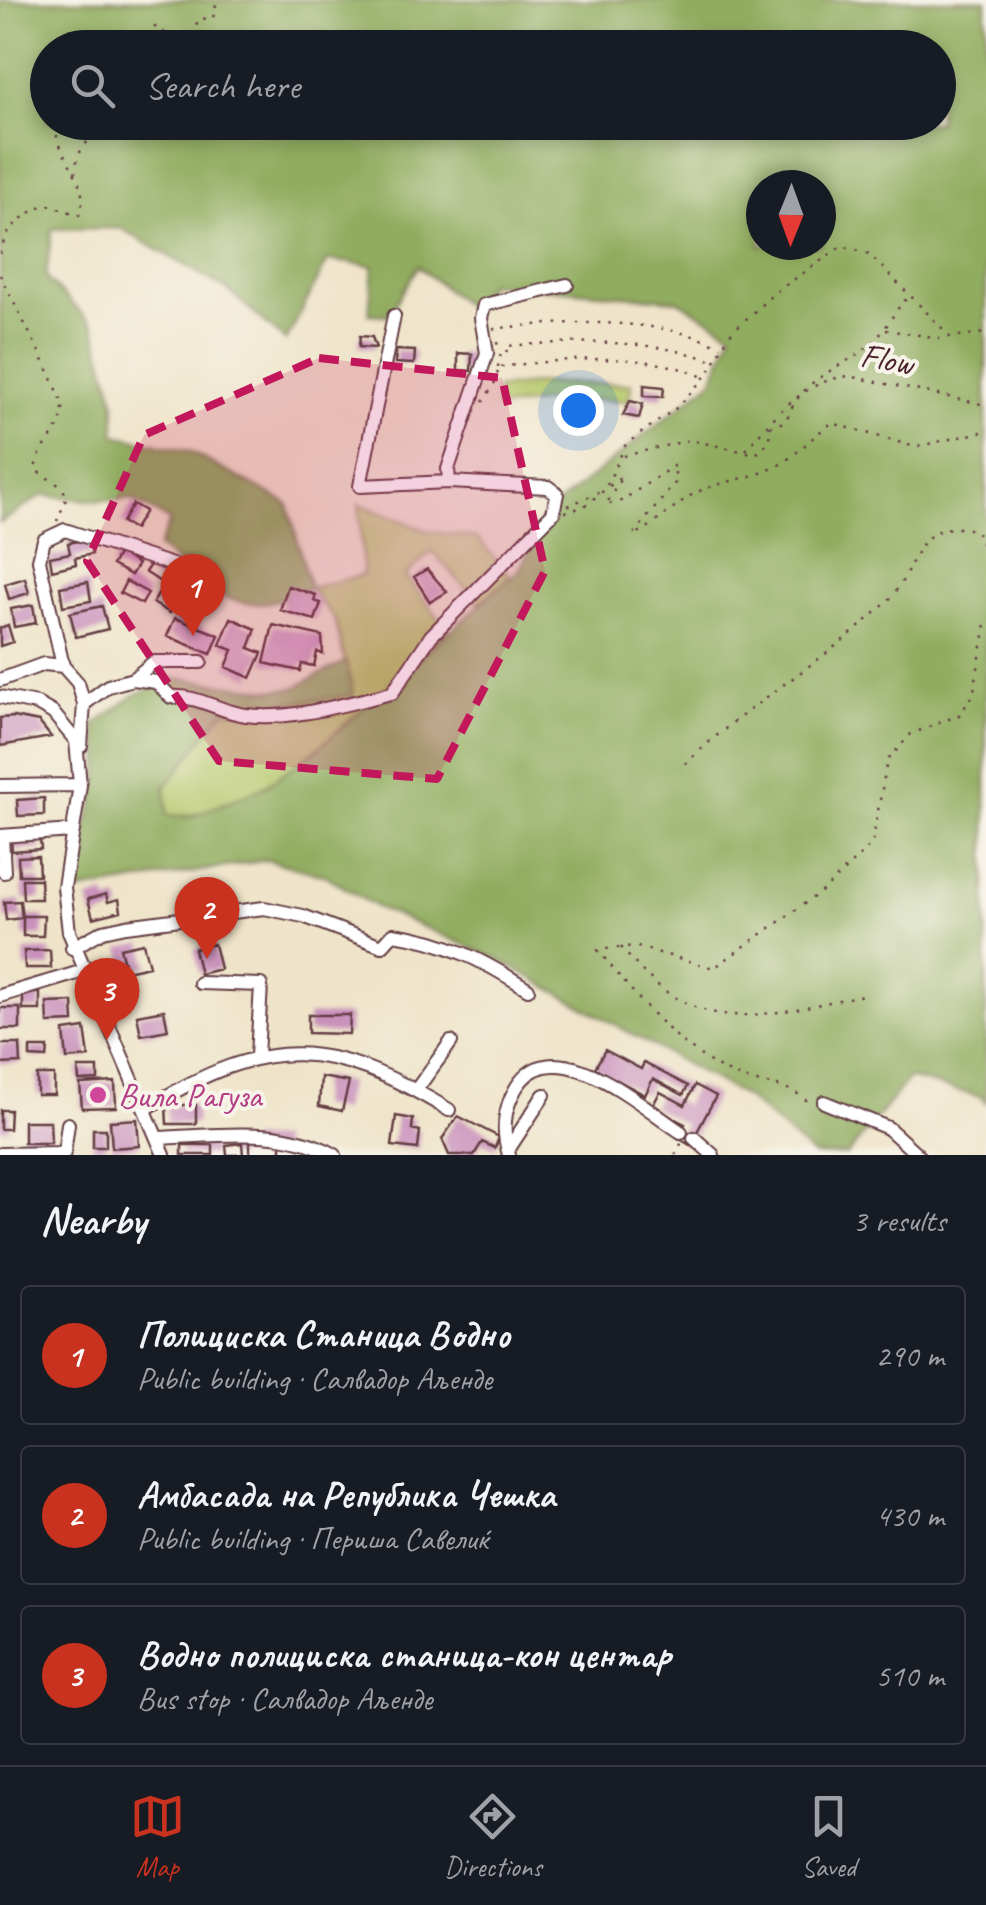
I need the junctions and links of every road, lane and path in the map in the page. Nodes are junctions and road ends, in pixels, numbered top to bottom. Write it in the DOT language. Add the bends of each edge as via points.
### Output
graph roads {
  1 [pos="217,0"];
  2 [pos="198,30"];
  3 [pos="59,140"];
  4 [pos="89,140"];
  5 [pos="75,175"];
  6 [pos="0,254"];
  7 [pos="0,275"];
  8 [pos="567,285"];
  9 [pos="911,295"];
  10 [pos="394,316"];
  11 [pos="884,330"];
  12 [pos="986,333"];
  13 [pos="948,334"];
  14 [pos="506,346"];
  15 [pos="722,348"];
  16 [pos="715,362"];
  17 [pos="498,368"];
  18 [pos="705,378"];
  19 [pos="794,400"];
  20 [pos="986,405"];
  21 [pos="467,419"];
  22 [pos="986,430"];
  23 [pos="746,451"];
  24 [pos="623,456"];
  25 [pos="449,482"];
  26 [pos="549,516"];
  27 [pos="50,533"];
  28 [pos="986,556"];
  29 [pos="209,577"];
  30 [pos="986,624"];
  31 [pos="200,662"];
  32 [pos="63,666"];
  33 [pos="133,679"];
  34 [pos="0,680"];
  35 [pos="0,697"];
  36 [pos="84,704"];
  37 [pos="81,760"];
  38 [pos="685,764"];
  39 [pos="80,785"];
  40 [pos="0,786"];
  41 [pos="72,831"];
  42 [pos="1,836"];
  43 [pos="4,872"];
  44 [pos="620,946"];
  45 [pos="72,948"];
  46 [pos="84,971"];
  47 [pos="200,983"];
  48 [pos="528,989"];
  49 [pos="863,995"];
  50 [pos="0,996"];
  51 [pos="450,1042"];
  52 [pos="257,1056"];
  53 [pos="416,1090"];
  54 [pos="544,1095"];
  55 [pos="807,1101"];
  56 [pos="824,1102"];
  57 [pos="147,1108"];
  58 [pos="449,1110"];
  59 [pos="68,1124"];
  60 [pos="686,1137"];
  61 [pos="158,1138"];
  62 [pos="508,1152"];
  63 [pos="0,1154"];
  64 [pos="164,1155"];
  65 [pos="335,1155"];
  66 [pos="675,1155"];
  67 [pos="714,1155"];
  68 [pos="918,1155"];
  1 -- 2 [label="path" via="213,18 200,19"];
  3 -- 5 [label="path"];
  4 -- 5 [label="path"];
  5 -- 6 [label="path" via="79,215 46,204 4,234"];
  7 -- 27 [label="path" via="64,408 58,429 37,454 36,470 67,498"];
  8 -- 21 [label="street" via="484,305 487,354"];
  9 -- 11 [label="path"];
  9 -- 13 [label="path"];
  9 -- 15 [label="path" via="869,254 842,246 773,294"];
  10 -- 25 [label="street" via="360,486"];
  11 -- 13 [label="path"];
  11 -- 19 [label="path"];
  12 -- 13 [label="path"];
  14 -- 15 [label="path" via="490,340 492,328 570,322 638,326"];
  14 -- 16 [label="path" via="644,346"];
  14 -- 17 [label="path"];
  15 -- 16 [label="path"];
  16 -- 18 [label="path"];
  17 -- 18 [label="path" via="620,362"];
  17 -- 21 [label="path" via="498,380"];
  18 -- 24 [label="path" via="626,444"];
  19 -- 20 [label="path, Flow" via="827,378 848,376"];
  19 -- 23 [label="path, Flow"];
  19 -- 23 [label="path" via="786,421 770,427 769,442 756,454"];
  21 -- 25 [label="street"];
  22 -- 26 [label="path" via="915,447 832,423 774,468 688,497 633,536 675,483 675,464 622,501 606,505 622,476 583,507"];
  23 -- 24 [label="path" via="689,440"];
  24 -- 26 [label="path" via="603,490"];
  25 -- 26 [label="street" via="548,487 557,494"];
  26 -- 33 [label="street" via="431,636 392,693 246,715 190,696 171,697 156,682"];
  27 -- 29 [label="street" via="66,530"];
  27 -- 32 [label="street" via="40,560"];
  28 -- 38 [label="path" via="976,530 948,524 931,533 889,600"];
  30 -- 44 [label="path" via="974,696 959,714 911,734 887,761 872,844 825,889 714,968"];
  31 -- 33 [label="street" via="154,662"];
  32 -- 34 [label="street" via="44,664"];
  32 -- 36 [label="street"];
  33 -- 36 [label="street" via="108,686"];
  35 -- 37 [label="street" via="53,712 72,733"];
  36 -- 37 [label="street"];
  37 -- 39 [label="street"];
  39 -- 40 [label="street"];
  39 -- 41 [label="street"];
  41 -- 42 [label="street"];
  41 -- 45 [label="street" via="64,887"];
  42 -- 43 [label="street"];
  44 -- 49 [label="path" via="674,998 706,1014 766,1014"];
  44 -- 55 [label="path" via="598,950 689,1046 742,1078 793,1088"];
  45 -- 46 [label="street"];
  45 -- 48 [label="street" via="102,931 264,908 382,946 393,934 426,938 471,953"];
  46 -- 50 [label="street"];
  46 -- 57 [label="street"];
  47 -- 52 [label="street" via="261,985"];
  51 -- 53 [label="street"];
  52 -- 53 [label="street" via="336,1058 386,1072"];
  52 -- 57 [label="street"];
  53 -- 58 [label="street"];
  54 -- 62 [label="street"];
  56 -- 68 [label="street" via="888,1128"];
  57 -- 61 [label="street"];
  59 -- 63 [label="street" via="64,1153"];
  60 -- 62 [label="street" via="586,1072 547,1063 523,1077 511,1098 504,1119"];
  60 -- 66 [label="path"];
  60 -- 67 [label="street"];
  61 -- 64 [label="street"];
  61 -- 65 [label="street" via="275,1134"];
}
